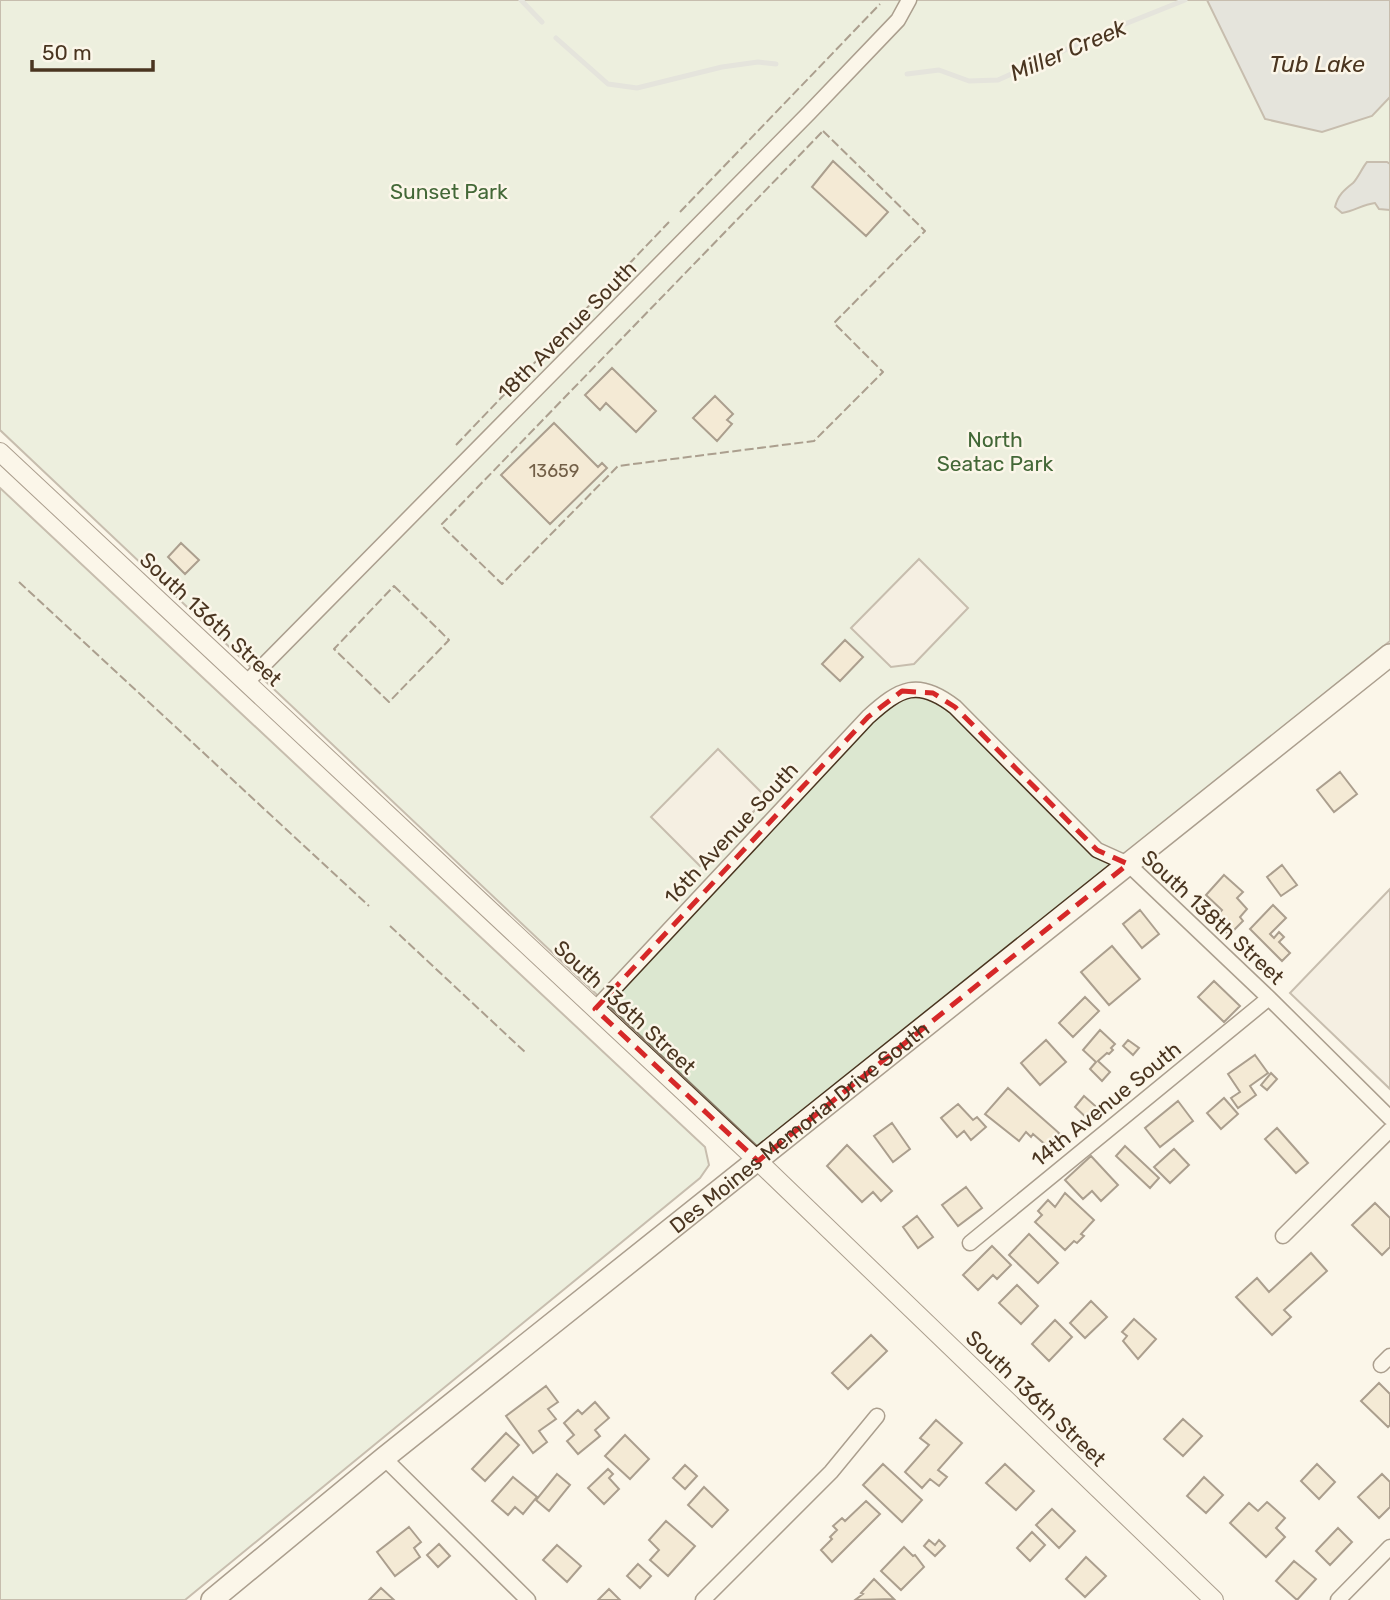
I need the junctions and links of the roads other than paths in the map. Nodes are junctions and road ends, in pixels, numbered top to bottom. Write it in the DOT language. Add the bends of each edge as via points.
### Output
graph roads {
  1 [pos="909,0"];
  2 [pos="0,452"];
  3 [pos="1390,655"];
  4 [pos="246,683"];
  5 [pos="902,691"];
  6 [pos="1128,864"];
  7 [pos="1269,998"];
  8 [pos="595,1009"];
  9 [pos="1390,1118"];
  10 [pos="1390,1130"];
  11 [pos="758,1161"];
  12 [pos="1283,1236"];
  13 [pos="970,1243"];
  14 [pos="877,1416"];
  15 [pos="384,1458"];
  16 [pos="1390,1547"];
  17 [pos="212,1600"];
  18 [pos="528,1600"];
  19 [pos="703,1600"];
  20 [pos="1214,1600"];
  21 [pos="1338,1600"];
  1 -- 4 [label="street, 18th Avenue South" via="898,20 809,113"];
  2 -- 4 [label="street, South 136th Street"];
  3 -- 6 [label="main road, Des Moines Memorial Drive South"];
  4 -- 8 [label="street, South 136th Street"];
  5 -- 6 [label="street, South 138th Street" via="923,690 945,699 1097,849"];
  5 -- 8 [label="street, 16th Avenue South" via="868,718"];
  6 -- 7 [label="street, South 138th Street"];
  6 -- 11 [label="main road, Des Moines Memorial Drive South"];
  7 -- 9 [label="street, South 138th Street"];
  7 -- 13 [label="street, 14th Avenue South"];
  8 -- 11 [label="street, South 136th Street"];
  10 -- 12 [label="street"];
  11 -- 15 [label="main road, Des Moines Memorial Drive South"];
  11 -- 20 [label="street, South 136th Street"];
  14 -- 19 [label="street" via="831,1472"];
  15 -- 17 [label="main road, Des Moines Memorial Drive South"];
  15 -- 18 [label="street"];
  16 -- 21 [label="street"];
}
